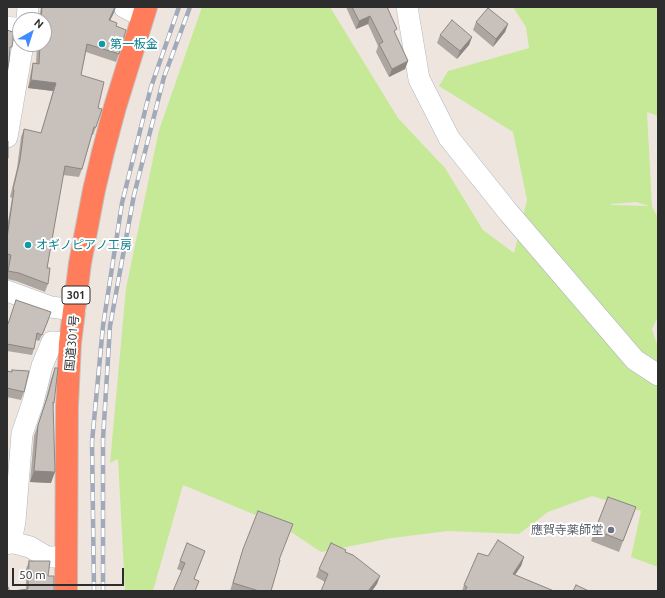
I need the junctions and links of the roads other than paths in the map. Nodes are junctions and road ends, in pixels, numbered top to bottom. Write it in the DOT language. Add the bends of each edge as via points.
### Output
graph roads {
  1 [pos="124,7"];
  2 [pos="407,7"];
  3 [pos="144,12"];
  4 [pos="22,52"];
  5 [pos="7,137"];
  6 [pos="7,291"];
  7 [pos="74,310"];
  8 [pos="70,343"];
  9 [pos="658,375"];
  10 [pos="9,543"];
  11 [pos="66,557"];
  12 [pos="66,591"];
  1 -- 3 [label="street"];
  2 -- 9 [label="street" via="419,79 449,138 634,360"];
  3 -- 7 [label="highway, 国道301号 / 301" via="94,190"];
  4 -- 5 [label="street"];
  6 -- 7 [label="street" via="51,307"];
  7 -- 8 [label="highway, 国道301号 / 301"];
  8 -- 10 [label="street" via="52,342 42,366 34,402 22,434 15,521"];
  8 -- 11 [label="highway, 国道301号 / 301"];
  10 -- 11 [label="street" via="30,547 47,557"];
  11 -- 12 [label="highway, 国道301号 / 301"];
}
